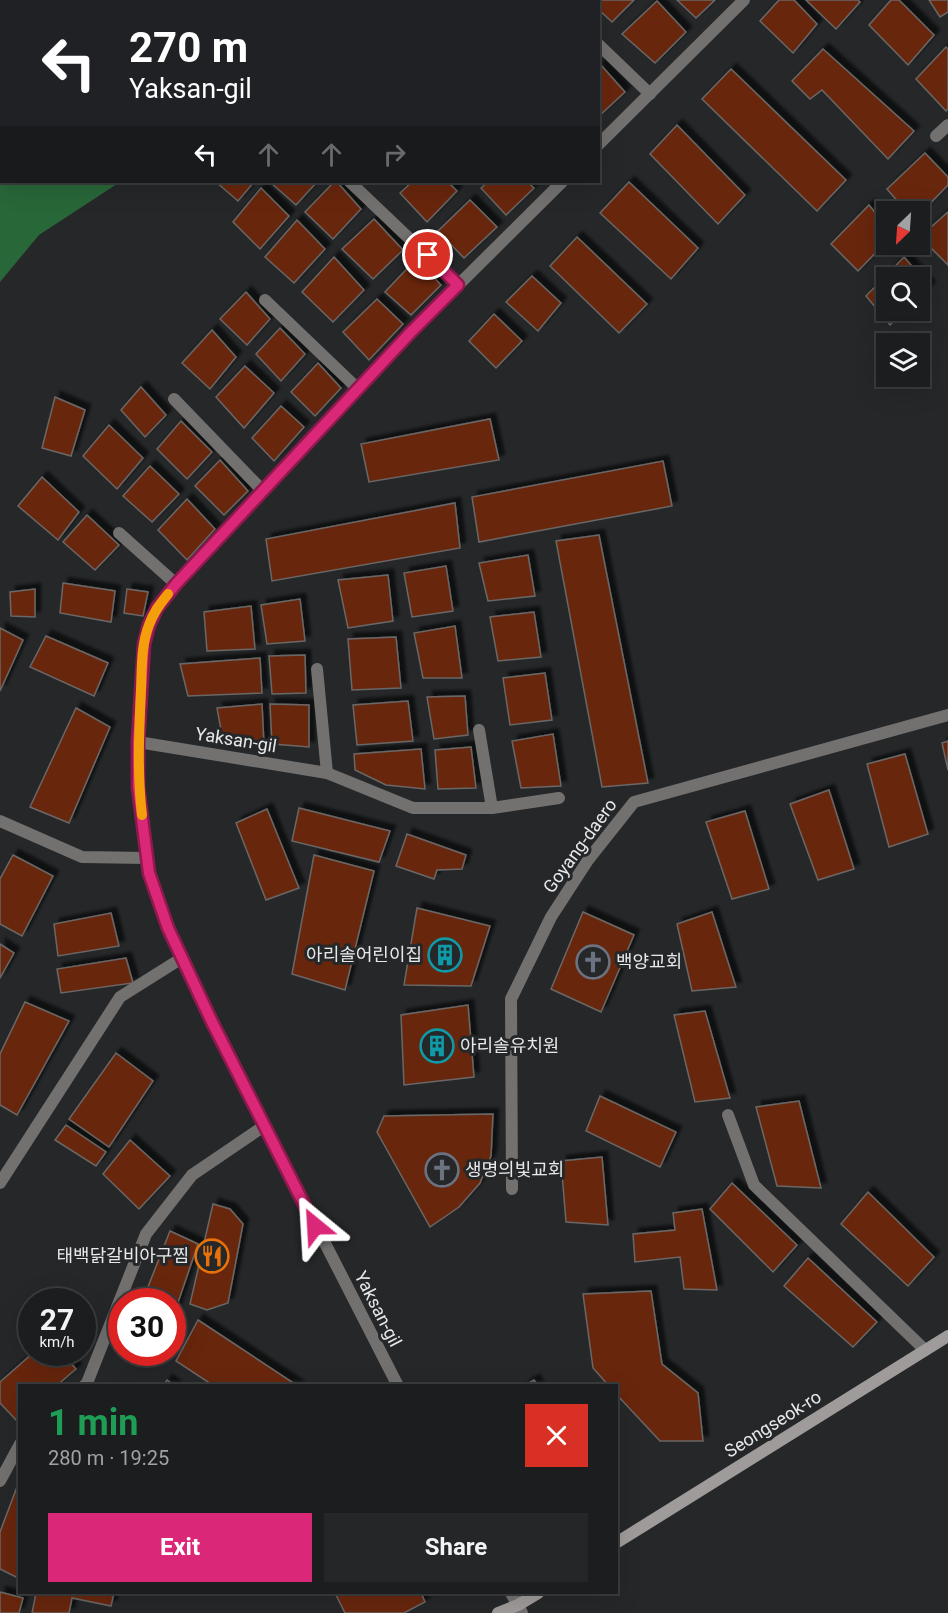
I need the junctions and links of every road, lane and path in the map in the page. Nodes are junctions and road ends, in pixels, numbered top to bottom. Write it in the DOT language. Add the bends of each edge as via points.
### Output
graph roads {
  1 [pos="744,0"];
  2 [pos="600,46"];
  3 [pos="650,94"];
  4 [pos="948,125"];
  5 [pos="936,136"];
  6 [pos="600,143"];
  7 [pos="351,183"];
  8 [pos="555,184"];
  9 [pos="458,285"];
  10 [pos="265,300"];
  11 [pos="358,389"];
  12 [pos="174,399"];
  13 [pos="262,491"];
  14 [pos="119,533"];
  15 [pos="176,584"];
  16 [pos="317,669"];
  17 [pos="948,715"];
  18 [pos="478,730"];
  19 [pos="138,742"];
  20 [pos="327,773"];
  21 [pos="559,798"];
  22 [pos="492,808"];
  23 [pos="0,821"];
  24 [pos="147,858"];
  25 [pos="182,958"];
  26 [pos="728,1115"];
  27 [pos="264,1126"];
  28 [pos="0,1183"];
  29 [pos="512,1189"];
  30 [pos="948,1336"];
  31 [pos="925,1350"];
  32 [pos="86,1384"];
  33 [pos="397,1384"];
  34 [pos="18,1448"];
  35 [pos="0,1481"];
  36 [pos="618,1543"];
  37 [pos="512,1594"];
  38 [pos="537,1594"];
  39 [pos="520,1609"];
  40 [pos="498,1613"];
  1 -- 3 [label="street"];
  2 -- 3 [label="street"];
  3 -- 6 [label="street"];
  4 -- 5 [label="street"];
  7 -- 9 [label="street"];
  8 -- 9 [label="street, Yaksan-gil"];
  9 -- 11 [label="street, Yaksan-gil"];
  10 -- 11 [label="street"];
  11 -- 13 [label="street, Yaksan-gil"];
  12 -- 13 [label="street"];
  13 -- 15 [label="street, Yaksan-gil"];
  14 -- 15 [label="street"];
  15 -- 19 [label="street, Yaksan-gil" via="157,608 144,644"];
  16 -- 20 [label="street"];
  17 -- 29 [label="street, Goyang-daero" via="634,802 588,860 551,917 511,999"];
  18 -- 22 [label="street"];
  19 -- 20 [label="street, Yaksan-gil"];
  19 -- 24 [label="street, Yaksan-gil" via="138,787"];
  20 -- 22 [label="street, Yaksan-gil" via="413,808"];
  21 -- 22 [label="street, Yaksan-gil"];
  23 -- 24 [label="street" via="82,857"];
  24 -- 25 [label="street, Yaksan-gil" via="168,928"];
  25 -- 27 [label="street, Yaksan-gil"];
  25 -- 28 [label="street" via="120,997"];
  26 -- 31 [label="street" via="754,1185"];
  27 -- 32 [label="street" via="192,1175 146,1234"];
  27 -- 33 [label="street, Yaksan-gil"];
  30 -- 31 [label="street, Seongseok-ro"];
  31 -- 36 [label="street, Seongseok-ro"];
  34 -- 35 [label="street"];
  37 -- 39 [label="street"];
  38 -- 39 [label="street"];
  39 -- 40 [label="street"];
}
